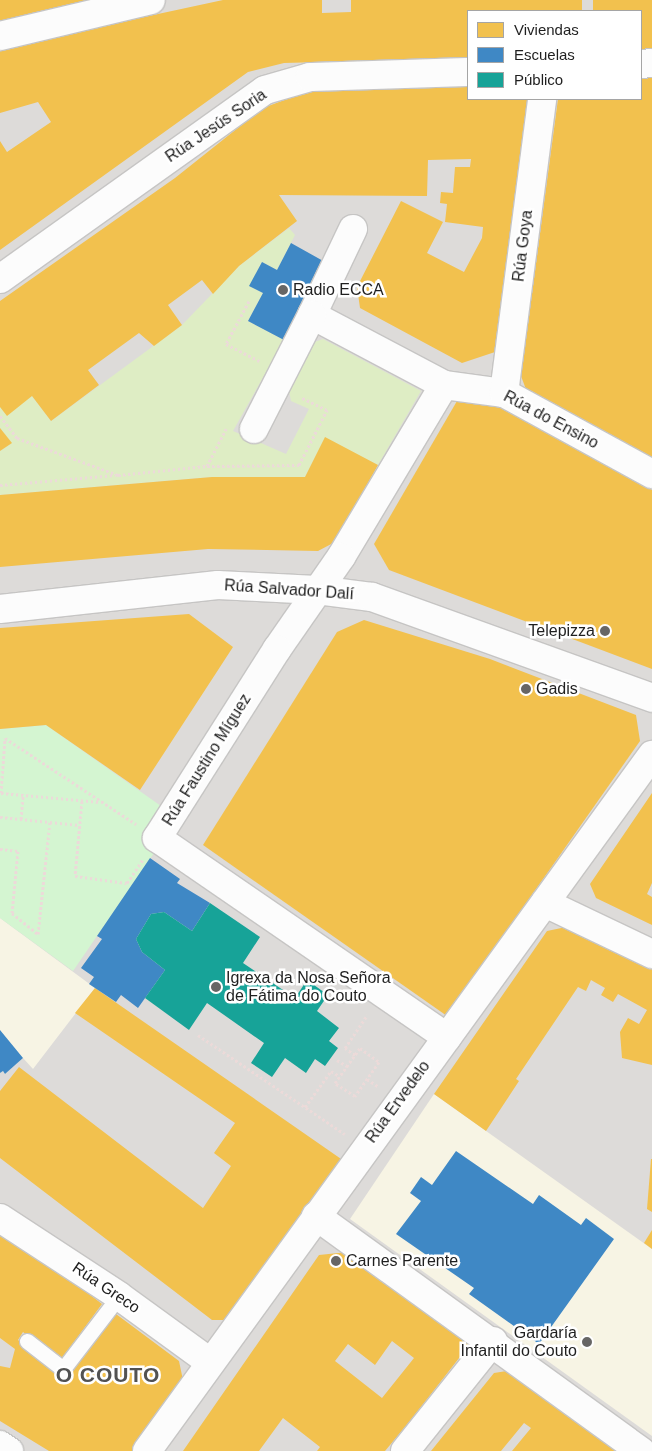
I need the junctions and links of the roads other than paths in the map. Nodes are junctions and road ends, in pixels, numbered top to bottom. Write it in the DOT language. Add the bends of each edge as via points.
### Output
graph roads {
  1 [pos="150,0"];
  2 [pos="0,36"];
  3 [pos="467,72"];
  4 [pos="542,100"];
  5 [pos="353,229"];
  6 [pos="0,279"];
  7 [pos="312,315"];
  8 [pos="444,385"];
  9 [pos="504,393"];
  10 [pos="242,426"];
  11 [pos="652,474"];
  12 [pos="317,590"];
  13 [pos="0,608"];
  14 [pos="652,698"];
  15 [pos="652,755"];
  16 [pos="545,903"];
  17 [pos="652,954"];
  18 [pos="447,1037"];
  19 [pos="316,1216"];
  20 [pos="0,1218"];
  21 [pos="119,1296"];
  22 [pos="27,1341"];
  23 [pos="493,1341"];
  24 [pos="210,1362"];
  25 [pos="0,1445"];
  26 [pos="9,1451"];
  27 [pos="148,1451"];
  28 [pos="405,1451"];
  29 [pos="641,1451"];
  1 -- 2 [label="street"];
  3 -- 6 [label="street, Rúa Jesús Soria" via="310,77 265,90"];
  4 -- 9 [label="street, Rúa Goya"];
  5 -- 7 [label="street"];
  7 -- 8 [label="street, Rúa do Ensino"];
  7 -- 10 [label="street"];
  8 -- 9 [label="street, Rúa do Ensino"];
  8 -- 12 [label="street, Rúa Faustino Míguez" via="341,557"];
  9 -- 11 [label="street, Rúa do Ensino"];
  12 -- 13 [label="street, Rúa Salvador Dalí" via="218,585"];
  12 -- 14 [label="street, Rúa Salvador Dalí" via="372,597"];
  12 -- 18 [label="street, Rúa Faustino Míguez" via="157,838"];
  15 -- 16 [label="street, Rúa Ervedelo"];
  16 -- 17 [label="street"];
  16 -- 18 [label="street, Rúa Ervedelo"];
  18 -- 19 [label="street, Rúa Ervedelo"];
  19 -- 23 [label="street"];
  19 -- 24 [label="street, Rúa Ervedelo"];
  20 -- 21 [label="street, Rúa Greco"];
  21 -- 22 [label="lane" via="63,1369"];
  21 -- 24 [label="street, Rúa Greco"];
  23 -- 28 [label="street"];
  23 -- 29 [label="street"];
  24 -- 27 [label="street, Rúa Ervedelo"];
  25 -- 26 [label="street"];
}
